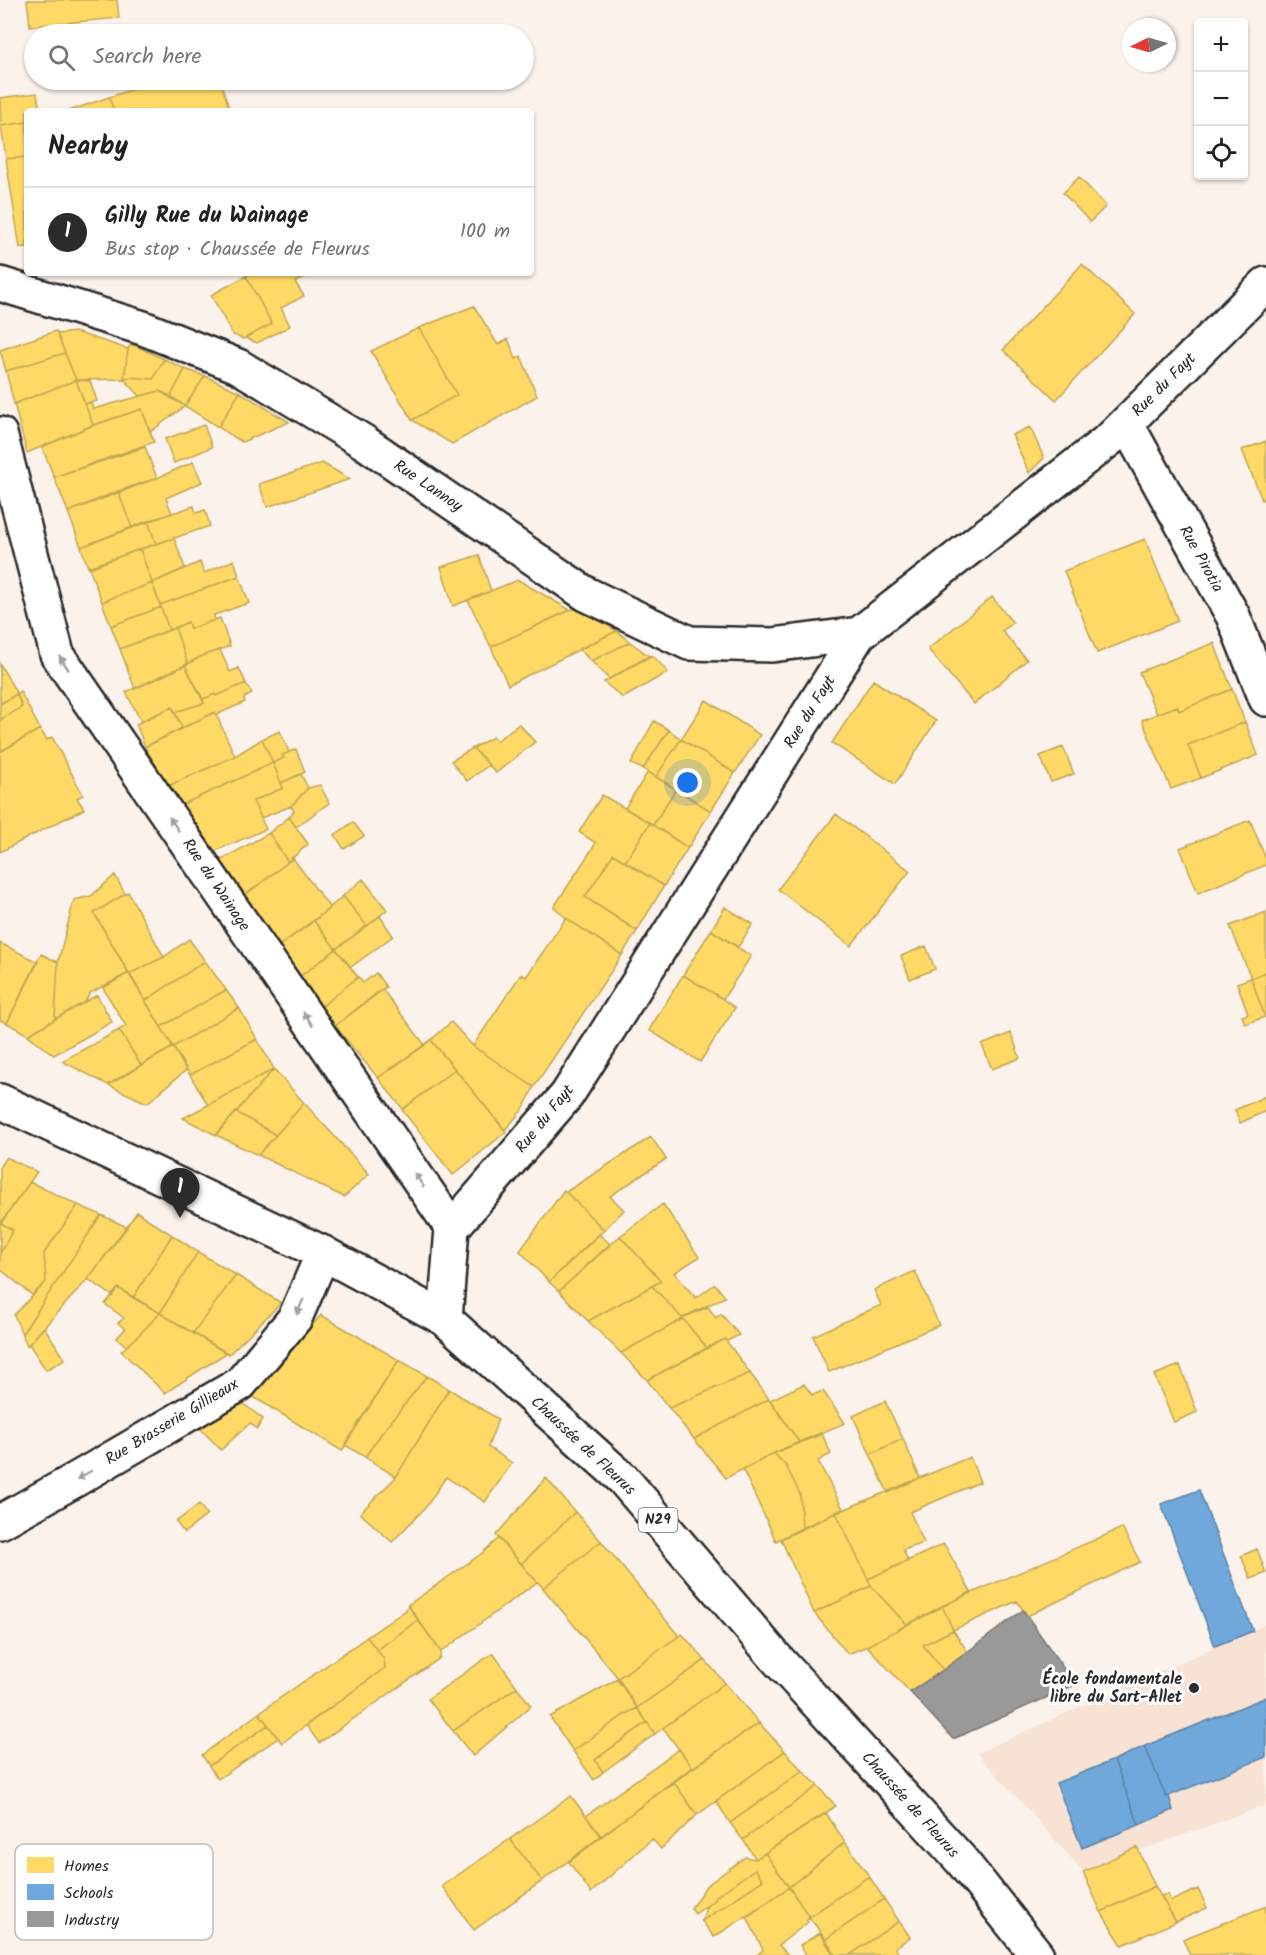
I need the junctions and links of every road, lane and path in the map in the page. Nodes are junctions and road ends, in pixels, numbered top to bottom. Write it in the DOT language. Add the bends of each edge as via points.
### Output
graph roads {
  1 [pos="0,284"];
  2 [pos="1266,284"];
  3 [pos="1126,423"];
  4 [pos="0,434"];
  5 [pos="859,634"];
  6 [pos="1266,699"];
  7 [pos="0,1101"];
  8 [pos="452,1228"];
  9 [pos="323,1253"];
  10 [pos="444,1319"];
  11 [pos="0,1522"];
  12 [pos="1037,1955"];
  1 -- 5 [label="street, Rue Lannoy" via="143,328 238,366 364,442 586,594 689,643 772,645"];
  2 -- 3 [label="street, Rue du Fayt"];
  3 -- 5 [label="street, Rue du Fayt"];
  3 -- 6 [label="street, Rue Pirotia" via="1233,616"];
  8 -- 4 [label="street, Rue du Wainage, one-way" via="57,654"];
  5 -- 8 [label="street, Rue du Fayt" via="567,1095"];
  7 -- 9 [label="street, Chaussée de Fleurus / N29"];
  8 -- 10 [label="street"];
  9 -- 10 [label="street, Chaussée de Fleurus / N29"];
  9 -- 11 [label="street, Rue Brasserie Gillieaux, one-way" via="296,1318 240,1384"];
  10 -- 12 [label="street, Chaussée de Fleurus / N29" via="623,1479 777,1659 961,1860"];
}
